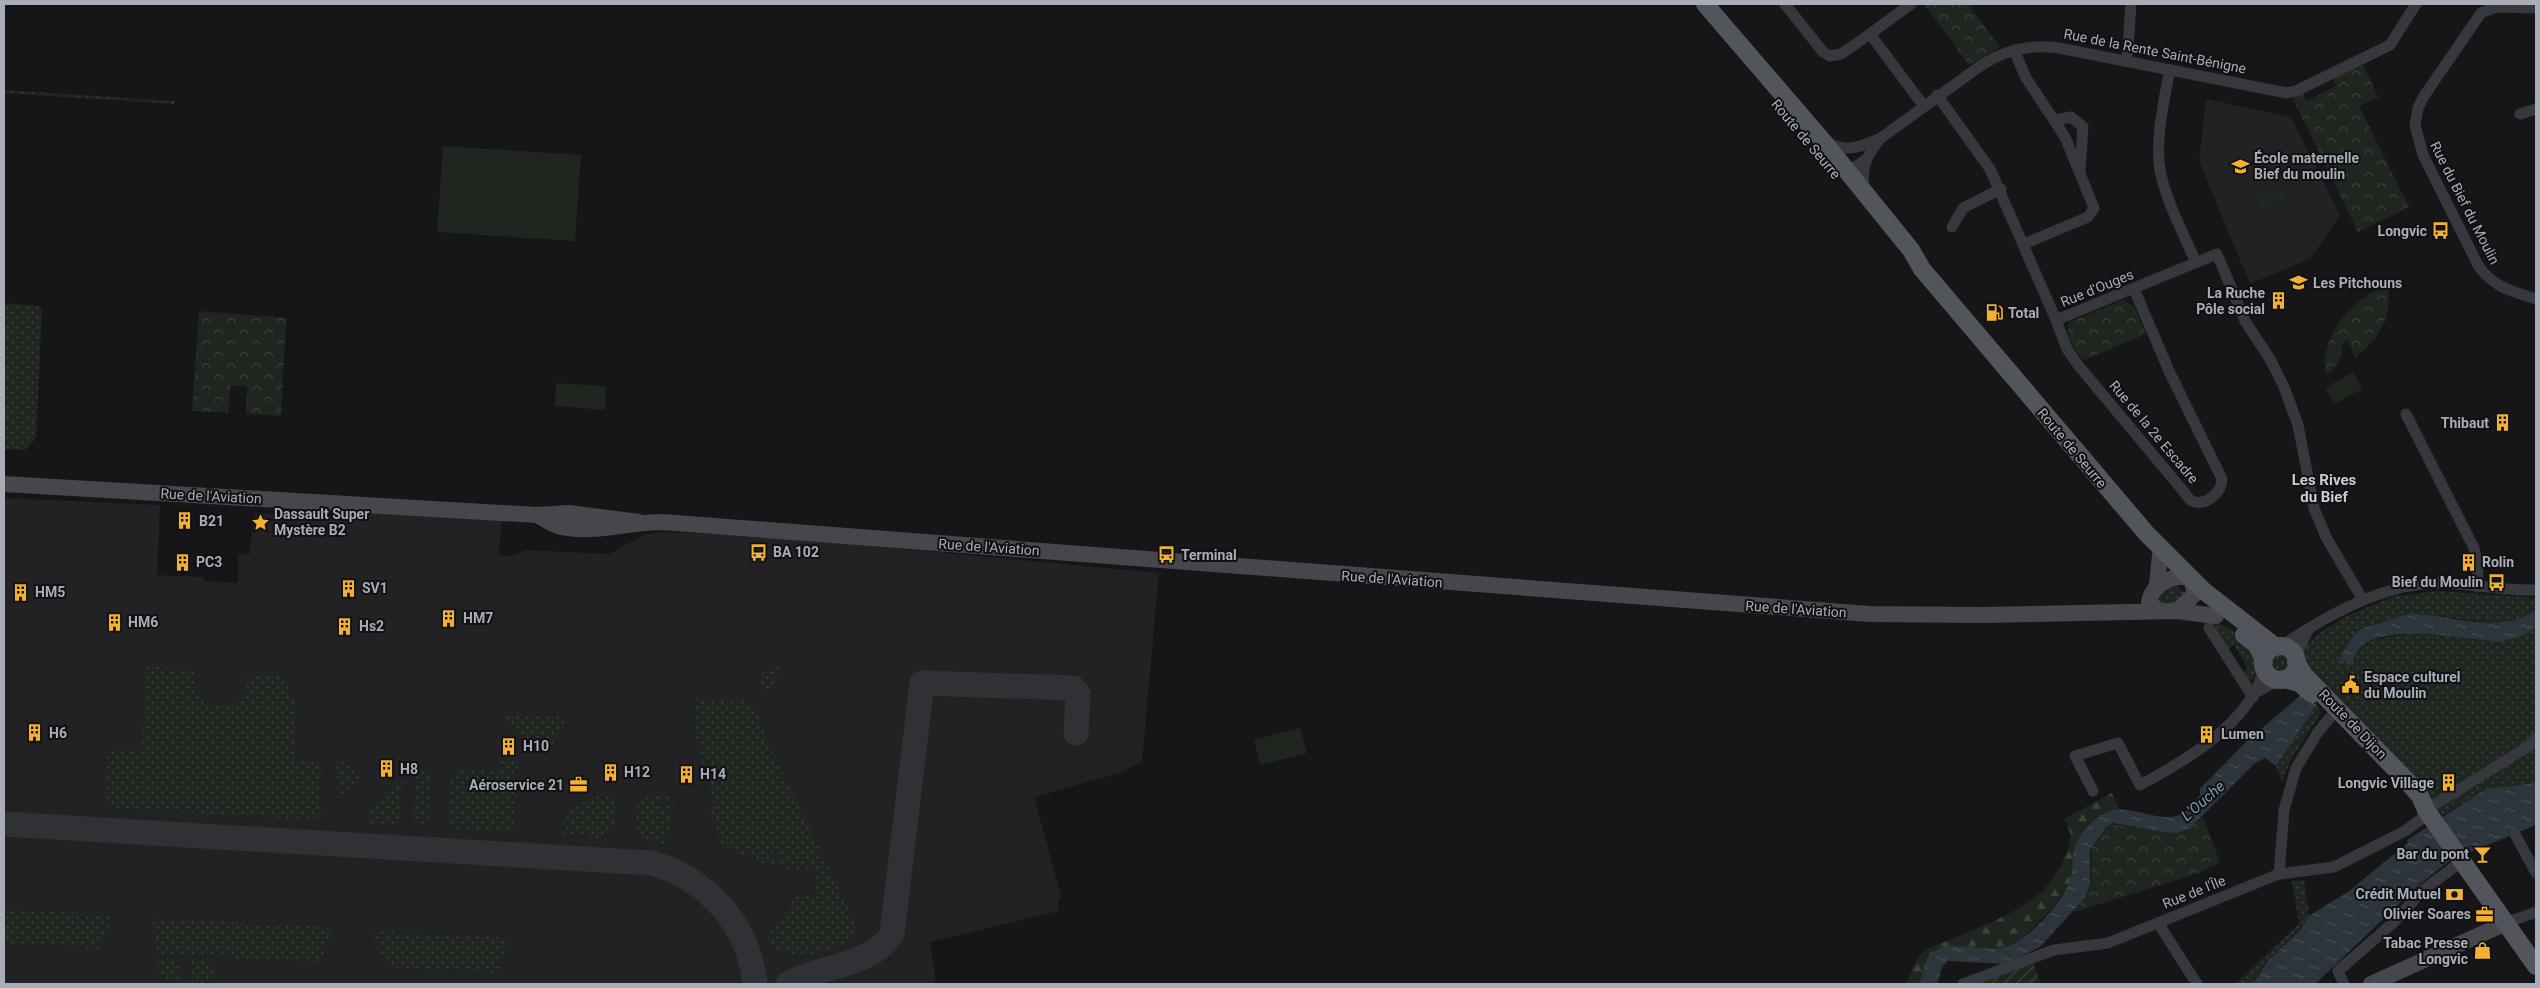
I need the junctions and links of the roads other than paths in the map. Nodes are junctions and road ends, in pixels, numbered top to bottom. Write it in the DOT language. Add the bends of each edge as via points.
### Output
graph roads {
  1 [pos="1696,4"];
  2 [pos="1705,4"];
  3 [pos="1785,4"];
  4 [pos="1911,4"];
  5 [pos="2131,4"];
  6 [pos="2416,4"];
  7 [pos="2536,8"];
  8 [pos="1870,34"];
  9 [pos="2014,50"];
  10 [pos="2127,61"];
  11 [pos="2170,70"];
  12 [pos="1937,95"];
  13 [pos="1923,105"];
  14 [pos="2536,109"];
  15 [pos="2520,114"];
  16 [pos="2056,120"];
  17 [pos="1880,138"];
  18 [pos="1822,140"];
  19 [pos="1853,149"];
  20 [pos="1865,160"];
  21 [pos="1839,170"];
  22 [pos="2080,172"];
  23 [pos="2001,190"];
  24 [pos="1865,192"];
  25 [pos="1952,227"];
  26 [pos="2024,244"];
  27 [pos="2196,263"];
  28 [pos="1922,269"];
  29 [pos="2134,289"];
  30 [pos="2536,299"];
  31 [pos="2056,320"];
  32 [pos="2406,414"];
  33 [pos="4,484"];
  34 [pos="2146,533"];
  35 [pos="2160,555"];
  36 [pos="2182,574"];
  37 [pos="2477,587"];
  38 [pos="2536,590"];
  39 [pos="2193,596"];
  40 [pos="2155,598"];
  41 [pos="2363,600"];
  42 [pos="2177,611"];
  43 [pos="2212,622"];
  44 [pos="2308,631"];
  45 [pos="2271,655"];
  46 [pos="2293,673"];
  47 [pos="2255,694"];
  48 [pos="2334,711"];
  49 [pos="2536,739"];
  50 [pos="2093,791"];
  51 [pos="2426,810"];
  52 [pos="2515,834"];
  53 [pos="2462,861"];
  54 [pos="2536,872"];
  55 [pos="2279,874"];
  56 [pos="2536,912"];
  57 [pos="2158,923"];
  58 [pos="2506,923"];
  59 [pos="2536,966"];
  60 [pos="1963,984"];
  61 [pos="2197,984"];
  62 [pos="2344,984"];
  63 [pos="2370,984"];
  1 -- 21 [label="main road, Route de Seurre"];
  2 -- 18 [label="main road, Route de Seurre"];
  3 -- 8 [label="street" via="1830,56 1841,54"];
  4 -- 8 [label="street"];
  5 -- 10 [label="street"];
  6 -- 11 [label="street, Rue de la Rente Saint-Bénigne" via="2390,45 2296,91 2287,93"];
  7 -- 30 [label="street, Rue du Bief du Moulin" via="2496,7 2480,13 2424,96 2415,125 2417,139 2441,195 2488,280"];
  8 -- 13 [label="street"];
  9 -- 10 [label="street, Rue de la Rente Saint-Bénigne" via="2050,46"];
  9 -- 12 [label="street, Rue de la Rente Saint-Bénigne" via="1983,64"];
  9 -- 16 [label="street" via="2026,78"];
  10 -- 11 [label="street, Rue de la Rente Saint-Bénigne"];
  11 -- 27 [label="street" via="2160,168"];
  12 -- 13 [label="street, Rue de la Rente Saint-Bénigne"];
  12 -- 23 [label="street, Rue d'Ouges"];
  13 -- 17 [label="street, Rue de la Rente Saint-Bénigne"];
  14 -- 15 [label="street"];
  16 -- 22 [label="street"];
  16 -- 22 [label="street" via="2071,117 2083,127"];
  17 -- 19 [label="street, Rue de la Rente Saint-Bénigne"];
  17 -- 20 [label="street, Rue de la Rente Saint-Bénigne"];
  18 -- 19 [label="street" via="1833,146"];
  18 -- 21 [label="main road, Route de Seurre"];
  19 -- 21 [label="street, Rue de la Rente Saint-Bénigne"];
  20 -- 21 [label="street, Rue de la Rente Saint-Bénigne"];
  20 -- 24 [label="street"];
  21 -- 24 [label="main road, Route de Seurre"];
  21 -- 28 [label="main road, Route de Seurre" via="1903,254"];
  22 -- 26 [label="street" via="2094,208 2091,216"];
  23 -- 25 [label="street" via="1963,208"];
  23 -- 26 [label="street, Rue d'Ouges"];
  24 -- 28 [label="main road, Route de Seurre" via="1912,250"];
  26 -- 31 [label="street, Rue d'Ouges"];
  27 -- 29 [label="street, Rue d'Ouges"];
  27 -- 41 [label="street, Rue d'Ouges" via="2217,254 2245,322 2284,387 2298,425 2314,508 2326,537"];
  28 -- 34 [label="main road, Route de Seurre"];
  29 -- 31 [label="street, Rue d'Ouges"];
  29 -- 31 [label="street, Rue de la 2e Escadre" via="2169,371 2222,479 2218,492 2201,502 2192,501 2078,365 2067,349"];
  32 -- 37 [label="street" via="2474,548 2478,566"];
  33 -- 40 [label="street, Rue de l'Aviation" via="537,515 569,513 639,522 1870,614 2124,612"];
  34 -- 35 [label="main road, Route de Seurre"];
  34 -- 36 [label="main road, Route de Seurre"];
  35 -- 36 [label="main road, Route de Seurre"];
  35 -- 40 [label="street"];
  36 -- 39 [label="main road, Route de Seurre"];
  36 -- 40 [label="street"];
  36 -- 45 [label="main road" via="2224,608"];
  37 -- 38 [label="street"];
  37 -- 41 [label="street" via="2443,583 2412,585"];
  39 -- 42 [label="street"];
  39 -- 43 [label="main road, Route de Seurre"];
  40 -- 42 [label="street"];
  41 -- 44 [label="street"];
  42 -- 43 [label="street"];
  43 -- 45 [label="main road" via="2252,640"];
  43 -- 47 [label="street"];
  44 -- 45 [label="street"];
  44 -- 46 [label="street"];
  45 -- 46 [label="main road" via="2289,649"];
  45 -- 46 [label="main road" via="2270,677"];
  45 -- 47 [label="street"];
  46 -- 47 [label="street"];
  46 -- 48 [label="main road, Route de Dijon"];
  47 -- 50 [label="street" via="2195,755 2140,785 2118,743 2075,756"];
  48 -- 51 [label="main road, Route de Dijon" via="2414,802"];
  48 -- 55 [label="street" via="2296,768 2281,837"];
  49 -- 51 [label="street, Rue de l'Île"];
  51 -- 53 [label="main road, Route de Dijon"];
  51 -- 55 [label="street, Rue de l'Île" via="2405,831 2334,867"];
  52 -- 54 [label="street"];
  53 -- 58 [label="main road, Route de Dijon"];
  53 -- 62 [label="street" via="2422,891 2393,923 2338,971"];
  55 -- 57 [label="street, Rue de l'Île"];
  56 -- 58 [label="street"];
  57 -- 60 [label="street, Rue de l'Île" via="2108,942 2054,950"];
  57 -- 61 [label="street"];
  58 -- 59 [label="main road, Route de Dijon"];
  58 -- 63 [label="street"];
}
